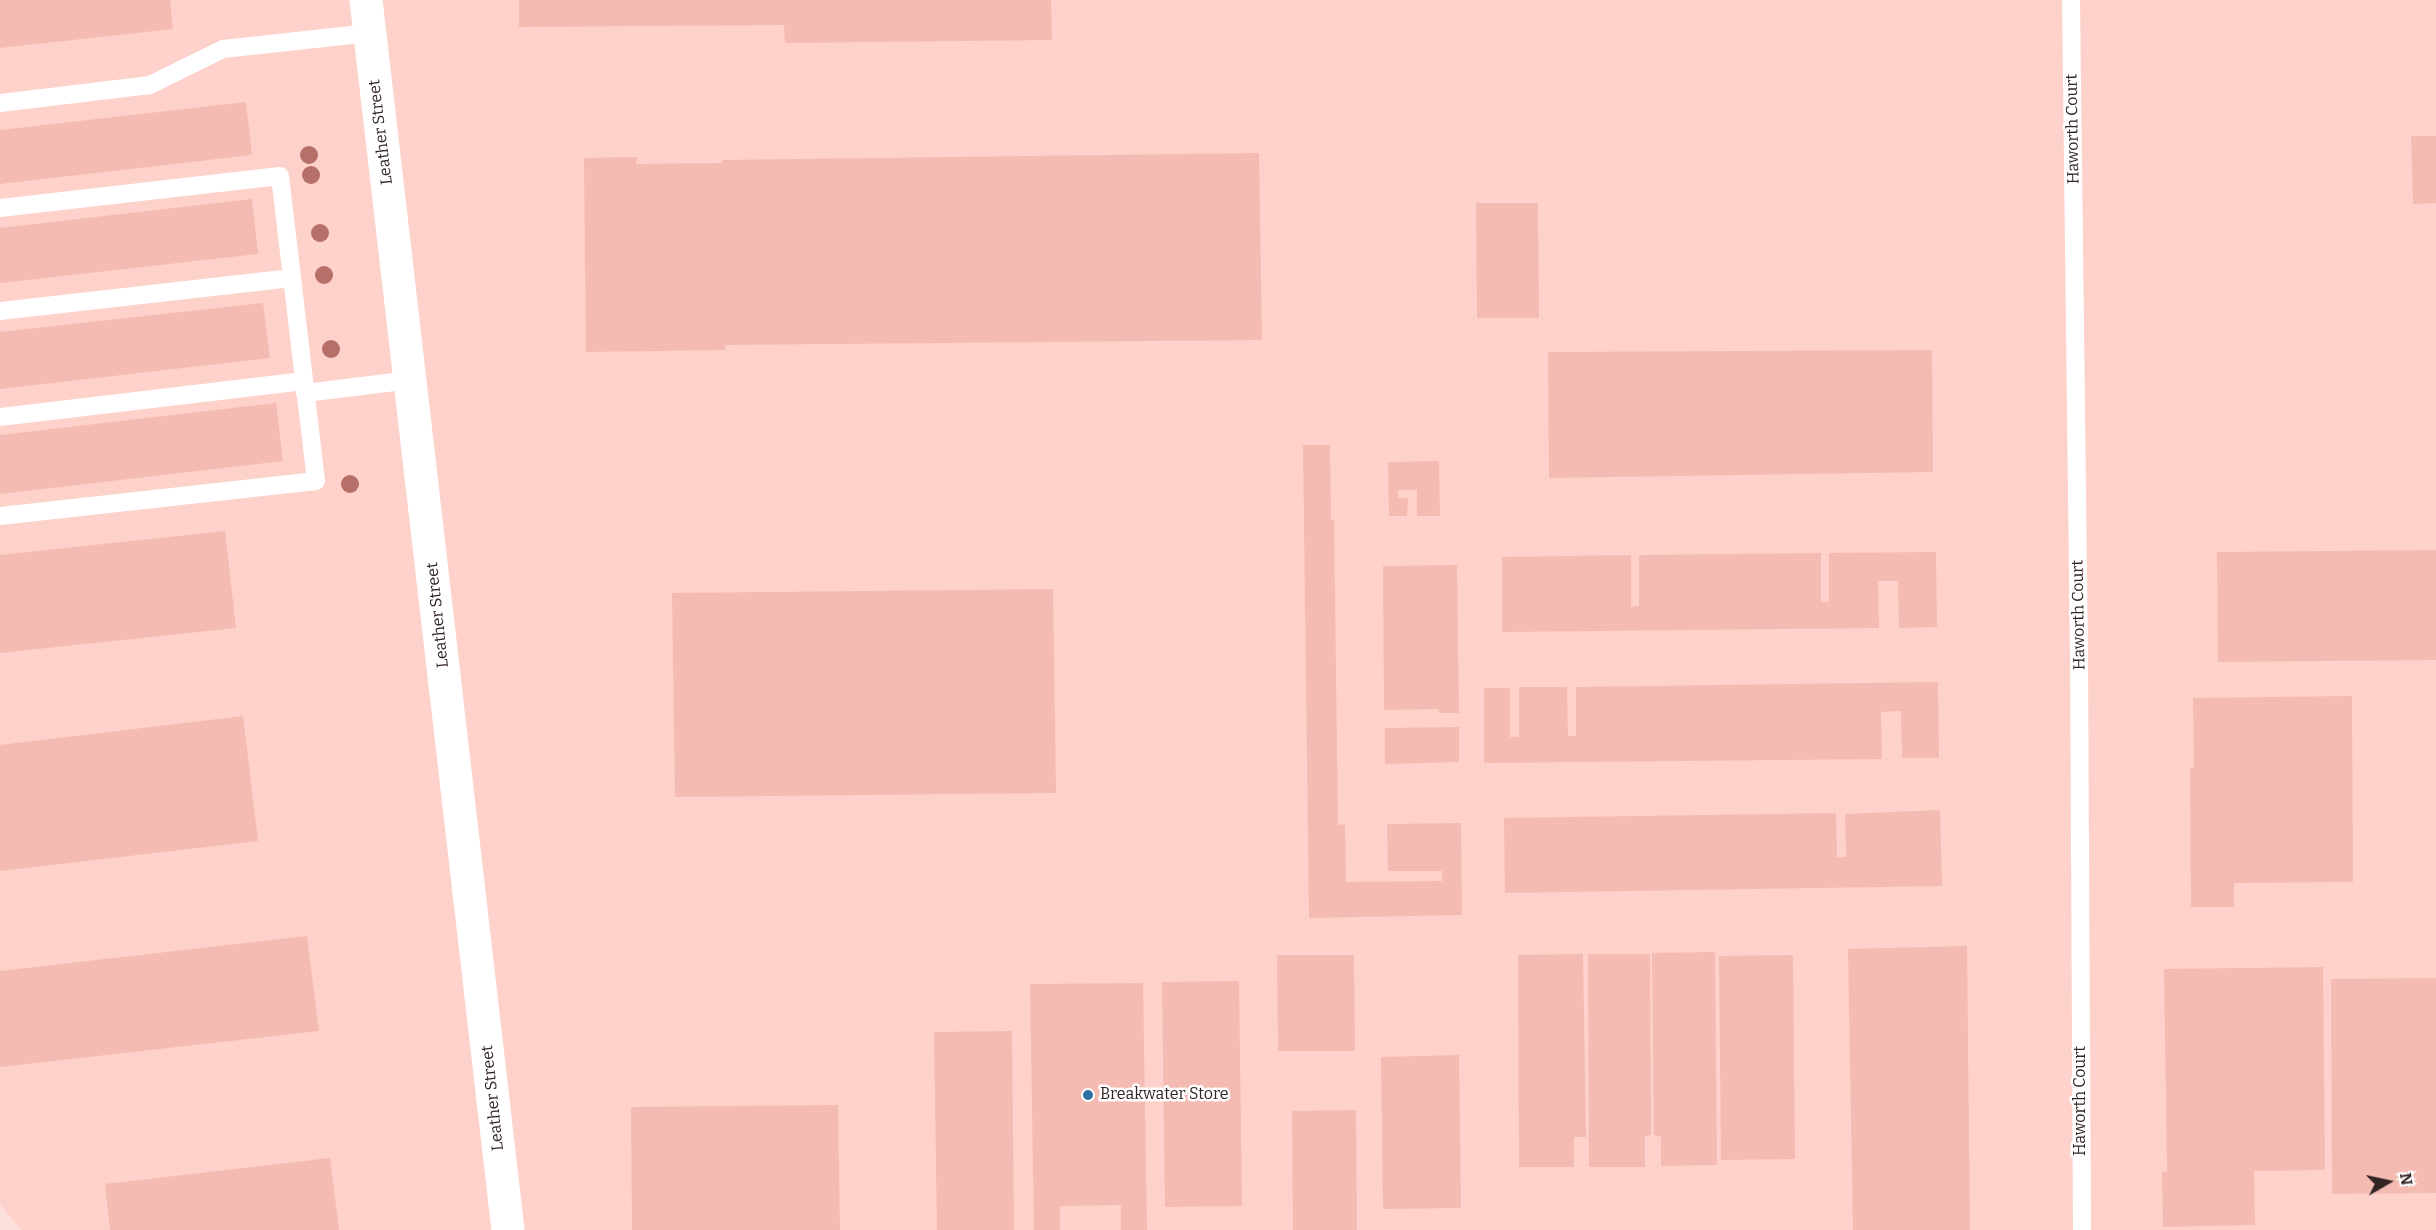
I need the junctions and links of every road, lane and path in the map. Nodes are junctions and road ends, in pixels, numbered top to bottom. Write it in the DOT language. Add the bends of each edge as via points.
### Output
graph roads {
  1 [pos="366,0"];
  2 [pos="2071,0"];
  3 [pos="370,33"];
  4 [pos="0,103"];
  5 [pos="0,208"];
  6 [pos="291,278"];
  7 [pos="0,311"];
  8 [pos="411,380"];
  9 [pos="304,387"];
  10 [pos="0,417"];
  11 [pos="0,516"];
  12 [pos="508,1230"];
  13 [pos="2082,1230"];
  1 -- 3 [label="street, Leather Street"];
  2 -- 13 [label="lane, Haworth Court"];
  3 -- 4 [label="lane" via="223,49 150,85"];
  3 -- 8 [label="street, Leather Street"];
  5 -- 6 [label="lane" via="280,176"];
  6 -- 7 [label="lane"];
  6 -- 9 [label="lane"];
  8 -- 9 [label="lane"];
  8 -- 12 [label="street, Leather Street"];
  9 -- 10 [label="lane"];
  9 -- 11 [label="lane" via="316,481"];
}
